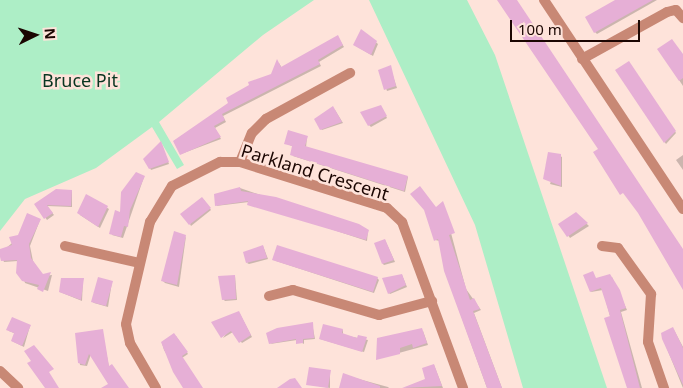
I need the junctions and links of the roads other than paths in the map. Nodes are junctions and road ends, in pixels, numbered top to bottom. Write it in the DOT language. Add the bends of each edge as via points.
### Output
graph roads {
  1 [pos="544,0"];
  2 [pos="683,18"];
  3 [pos="582,59"];
  4 [pos="350,73"];
  5 [pos="240,162"];
  6 [pos="680,198"];
  7 [pos="683,209"];
  8 [pos="65,246"];
  9 [pos="602,246"];
  10 [pos="139,263"];
  11 [pos="269,296"];
  12 [pos="432,301"];
  13 [pos="0,371"];
  14 [pos="18,388"];
  15 [pos="156,388"];
  16 [pos="463,388"];
  17 [pos="664,388"];
  1 -- 3 [label="street"];
  2 -- 3 [label="street" via="676,10 667,12"];
  3 -- 6 [label="street"];
  4 -- 5 [label="street" via="266,119 252,133"];
  5 -- 10 [label="street, Parkland Crescent" via="206,167 172,186 154,211"];
  5 -- 12 [label="street, Parkland Crescent" via="387,208 412,240"];
  6 -- 7 [label="street"];
  8 -- 10 [label="street"];
  9 -- 17 [label="street" via="618,248 651,294 648,342"];
  10 -- 15 [label="street, Parkland Crescent" via="126,324 136,356"];
  11 -- 12 [label="street" via="292,290 379,315"];
  12 -- 16 [label="street, Parkland Crescent"];
  13 -- 14 [label="street"];
}
